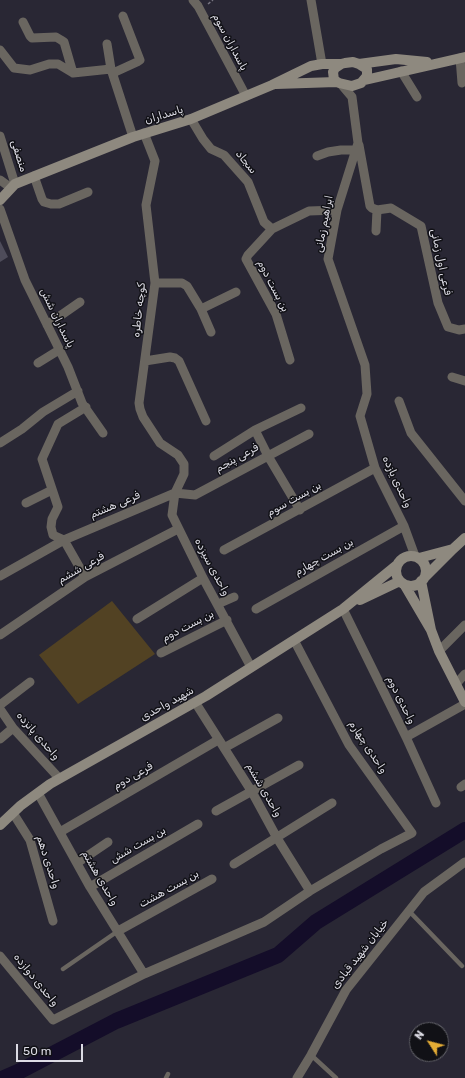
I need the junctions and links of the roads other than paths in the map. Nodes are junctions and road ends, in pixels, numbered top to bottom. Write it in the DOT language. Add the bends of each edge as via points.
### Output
graph roads {
  1 [pos="192,0"];
  2 [pos="311,0"];
  3 [pos="123,16"];
  4 [pos="23,22"];
  5 [pos="107,44"];
  6 [pos="0,50"];
  7 [pos="462,57"];
  8 [pos="437,63"];
  9 [pos="322,64"];
  10 [pos="341,64"];
  11 [pos="359,64"];
  12 [pos="112,71"];
  13 [pos="401,71"];
  14 [pos="73,73"];
  15 [pos="363,81"];
  16 [pos="339,83"];
  17 [pos="462,83"];
  18 [pos="272,85"];
  19 [pos="246,96"];
  20 [pos="352,97"];
  21 [pos="418,97"];
  22 [pos="191,119"];
  23 [pos="144,134"];
  24 [pos="0,136"];
  25 [pos="133,137"];
  26 [pos="357,146"];
  27 [pos="317,156"];
  28 [pos="34,176"];
  29 [pos="0,180"];
  30 [pos="13,186"];
  31 [pos="88,192"];
  32 [pos="0,200"];
  33 [pos="0,209"];
  34 [pos="337,210"];
  35 [pos="377,210"];
  36 [pos="272,229"];
  37 [pos="376,231"];
  38 [pos="155,283"];
  39 [pos="236,292"];
  40 [pos="80,302"];
  41 [pos="201,309"];
  42 [pos="47,324"];
  43 [pos="465,329"];
  44 [pos="211,332"];
  45 [pos="59,350"];
  46 [pos="290,360"];
  47 [pos="145,361"];
  48 [pos="38,362"];
  49 [pos="452,378"];
  50 [pos="465,381"];
  51 [pos="78,391"];
  52 [pos="367,394"];
  53 [pos="399,401"];
  54 [pos="86,407"];
  55 [pos="301,408"];
  56 [pos="43,412"];
  57 [pos="206,421"];
  58 [pos="58,424"];
  59 [pos="255,430"];
  60 [pos="103,432"];
  61 [pos="309,434"];
  62 [pos="0,443"];
  63 [pos="214,456"];
  64 [pos="268,456"];
  65 [pos="375,468"];
  66 [pos="184,474"];
  67 [pos="52,490"];
  68 [pos="175,493"];
  69 [pos="465,501"];
  70 [pos="26,503"];
  71 [pos="300,510"];
  72 [pos="404,526"];
  73 [pos="178,529"];
  74 [pos="465,538"];
  75 [pos="64,540"];
  76 [pos="453,549"];
  77 [pos="224,550"];
  78 [pos="417,557"];
  79 [pos="397,565"];
  80 [pos="0,576"];
  81 [pos="85,577"];
  82 [pos="203,578"];
  83 [pos="423,580"];
  84 [pos="402,583"];
  85 [pos="234,598"];
  86 [pos="218,604"];
  87 [pos="345,607"];
  88 [pos="256,609"];
  89 [pos="137,619"];
  90 [pos="227,620"];
  91 [pos="465,625"];
  92 [pos="431,630"];
  93 [pos="0,635"];
  94 [pos="294,640"];
  95 [pos="439,651"];
  96 [pos="161,653"];
  97 [pos="251,667"];
  98 [pos="465,674"];
  99 [pos="30,682"];
  100 [pos="456,684"];
  101 [pos="195,702"];
  102 [pos="465,703"];
  103 [pos="0,705"];
  104 [pos="0,709"];
  105 [pos="278,718"];
  106 [pos="13,728"];
  107 [pos="406,737"];
  108 [pos="0,739"];
  109 [pos="218,740"];
  110 [pos="224,748"];
  111 [pos="299,766"];
  112 [pos="59,778"];
  113 [pos="252,792"];
  114 [pos="38,793"];
  115 [pos="436,803"];
  116 [pos="332,804"];
  117 [pos="216,811"];
  118 [pos="13,813"];
  119 [pos="198,824"];
  120 [pos="0,825"];
  121 [pos="60,832"];
  122 [pos="277,838"];
  123 [pos="108,842"];
  124 [pos="465,862"];
  125 [pos="77,863"];
  126 [pos="234,864"];
  127 [pos="212,879"];
  128 [pos="90,887"];
  129 [pos="310,891"];
  130 [pos="409,911"];
  131 [pos="53,921"];
  132 [pos="118,931"];
  133 [pos="0,956"];
  134 [pos="462,966"];
  135 [pos="63,969"];
  136 [pos="144,974"];
  137 [pos="311,1056"];
  138 [pos="297,1078"];
  139 [pos="336,1078"];
  1 -- 19 [label="street, پاسداران سوم" via="198,6"];
  2 -- 9 [label="street"];
  3 -- 12 [label="street" via="140,60"];
  4 -- 14 [label="street" via="32,38 56,37 64,42"];
  5 -- 12 [label="street"];
  6 -- 14 [label="street" via="14,68 30,70 58,64"];
  7 -- 8 [label="street"];
  7 -- 17 [label="street"];
  8 -- 11 [label="street" via="396,59"];
  8 -- 13 [label="street"];
  9 -- 10 [label="street, پاسداران"];
  9 -- 18 [label="street, پاسداران" via="311,66"];
  10 -- 11 [label="street"];
  10 -- 16 [label="street" via="333,72 333,77"];
  11 -- 15 [label="street" via="368,72"];
  12 -- 14 [label="street"];
  12 -- 25 [label="street"];
  13 -- 15 [label="street"];
  13 -- 21 [label="street"];
  15 -- 16 [label="street" via="352,86"];
  15 -- 20 [label="street"];
  16 -- 18 [label="street"];
  16 -- 20 [label="street"];
  18 -- 19 [label="street, پاسداران"];
  19 -- 22 [label="street, پاسداران"];
  20 -- 26 [label="street, ابراهیم زمانی"];
  22 -- 23 [label="street, پاسداران"];
  22 -- 36 [label="street, سجاد" via="211,149 230,160 248,182 264,222"];
  23 -- 25 [label="street, پاسداران"];
  23 -- 38 [label="street, كوچه خاطره" via="155,161 146,205"];
  24 -- 30 [label="street, منصفی"];
  25 -- 28 [label="street, پاسداران"];
  26 -- 27 [label="street"];
  26 -- 34 [label="street, ابراهیم زمانی"];
  26 -- 35 [label="street" via="370,206"];
  28 -- 30 [label="street, پاسداران"];
  28 -- 31 [label="street" via="42,199 50,204 59,204"];
  29 -- 30 [label="street"];
  30 -- 32 [label="street, پاسداران"];
  33 -- 42 [label="street, پاسداران شش" via="24,280"];
  34 -- 36 [label="street, بن بست دوم" via="309,211"];
  34 -- 52 [label="street, ابراهیم زمانی" via="328,259 365,365"];
  35 -- 37 [label="street"];
  35 -- 43 [label="street, فرعی اول زمانی" via="391,208 421,226 438,303 448,327"];
  36 -- 46 [label="street, بن بست دوم" via="246,259 276,314"];
  38 -- 41 [label="street" via="182,283 187,286"];
  38 -- 47 [label="street, كوچه خاطره"];
  39 -- 41 [label="street"];
  40 -- 42 [label="street"];
  41 -- 44 [label="street"];
  42 -- 45 [label="street, پاسداران شش"];
  45 -- 48 [label="street"];
  45 -- 51 [label="street, پاسداران شش"];
  47 -- 57 [label="street" via="170,357 179,361"];
  47 -- 66 [label="street, كوچه خاطره" via="140,409 160,443 178,455 184,464"];
  49 -- 50 [label="street"];
  51 -- 54 [label="street, پاسداران شش"];
  51 -- 56 [label="street"];
  52 -- 65 [label="street, واحدی یازده" via="360,416"];
  53 -- 69 [label="street" via="411,433"];
  54 -- 58 [label="street"];
  54 -- 60 [label="street, پاسداران شش"];
  55 -- 59 [label="street"];
  56 -- 58 [label="street"];
  56 -- 62 [label="street"];
  58 -- 67 [label="street" via="42,459"];
  59 -- 63 [label="street"];
  59 -- 64 [label="street"];
  61 -- 64 [label="street, فرعی پنجم"];
  64 -- 68 [label="street, فرعی پنجم" via="195,495"];
  64 -- 71 [label="street"];
  65 -- 71 [label="street, بن بست سوم"];
  65 -- 72 [label="street, واحدی یازده"];
  66 -- 68 [label="street, واحدی سیزده"];
  67 -- 70 [label="street"];
  67 -- 75 [label="street" via="58,507 51,527 53,535"];
  68 -- 73 [label="street, واحدی سیزده" via="172,515"];
  68 -- 75 [label="street, فرعی هشتم"];
  71 -- 77 [label="street, بن بست سوم"];
  72 -- 78 [label="street, واحدی یازده"];
  72 -- 88 [label="street, بن بست چهارم"];
  73 -- 81 [label="street, فرعی ششم"];
  73 -- 82 [label="street, واحدی سیزده"];
  74 -- 76 [label="street"];
  75 -- 80 [label="street, فرعی هشتم"];
  75 -- 81 [label="street"];
  76 -- 78 [label="street"];
  76 -- 83 [label="street"];
  78 -- 79 [label="street" via="403,558"];
  78 -- 83 [label="street" via="426,569"];
  79 -- 84 [label="street" via="396,574"];
  79 -- 87 [label="street"];
  81 -- 93 [label="street, فرعی ششم"];
  82 -- 86 [label="street, واحدی سیزده"];
  82 -- 89 [label="street"];
  83 -- 84 [label="street" via="413,586"];
  83 -- 92 [label="street"];
  84 -- 87 [label="street"];
  84 -- 92 [label="street"];
  85 -- 86 [label="street"];
  86 -- 90 [label="street, واحدی سیزده"];
  87 -- 94 [label="street, شهید واحدی"];
  87 -- 107 [label="street, واحدی دوم"];
  90 -- 96 [label="street, بن بست دوم"];
  90 -- 97 [label="street, واحدی سیزده"];
  91 -- 95 [label="street"];
  92 -- 95 [label="street"];
  94 -- 97 [label="street, شهید واحدی"];
  94 -- 129 [label="street, واحدی چهارم" via="349,745 412,833"];
  95 -- 100 [label="street"];
  97 -- 101 [label="street, شهید واحدی"];
  98 -- 100 [label="street"];
  99 -- 103 [label="street"];
  100 -- 102 [label="street"];
  101 -- 109 [label="street, واحدی ششم"];
  101 -- 112 [label="street, شهید واحدی"];
  102 -- 107 [label="street"];
  104 -- 106 [label="street, واحدی پانزده"];
  105 -- 110 [label="street"];
  106 -- 108 [label="street"];
  106 -- 112 [label="street, واحدی پانزده"];
  107 -- 115 [label="street, واحدی دوم"];
  109 -- 110 [label="street, واحدی ششم"];
  109 -- 121 [label="street, فرعی دوم"];
  110 -- 113 [label="street, واحدی ششم"];
  111 -- 113 [label="street"];
  112 -- 114 [label="street, شهید واحدی"];
  113 -- 117 [label="street"];
  113 -- 122 [label="street, واحدی ششم"];
  114 -- 118 [label="street, شهید واحدی"];
  114 -- 121 [label="street, واحدی هشتم"];
  116 -- 122 [label="street"];
  118 -- 120 [label="street, شهید واحدی"];
  118 -- 131 [label="street, واحدی دهم" via="30,840"];
  119 -- 128 [label="street, بن بست شش"];
  121 -- 125 [label="street, واحدی هشتم"];
  122 -- 126 [label="street"];
  122 -- 129 [label="street, واحدی ششم"];
  123 -- 125 [label="street"];
  124 -- 130 [label="street, خیابان شهید قبادی" via="424,892"];
  125 -- 128 [label="street, واحدی هشتم"];
  127 -- 132 [label="street, بن بست هشت"];
  128 -- 132 [label="street, واحدی هشتم"];
  129 -- 136 [label="street" via="264,922"];
  130 -- 134 [label="lane"];
  130 -- 137 [label="street, خیابان شهید قبادی" via="346,990"];
  132 -- 135 [label="lane"];
  132 -- 136 [label="street, واحدی هشتم"];
  133 -- 136 [label="street, واحدی دوازده" via="53,1020"];
  137 -- 138 [label="street, خیابان شهید قبادی"];
  137 -- 139 [label="lane"];
}
